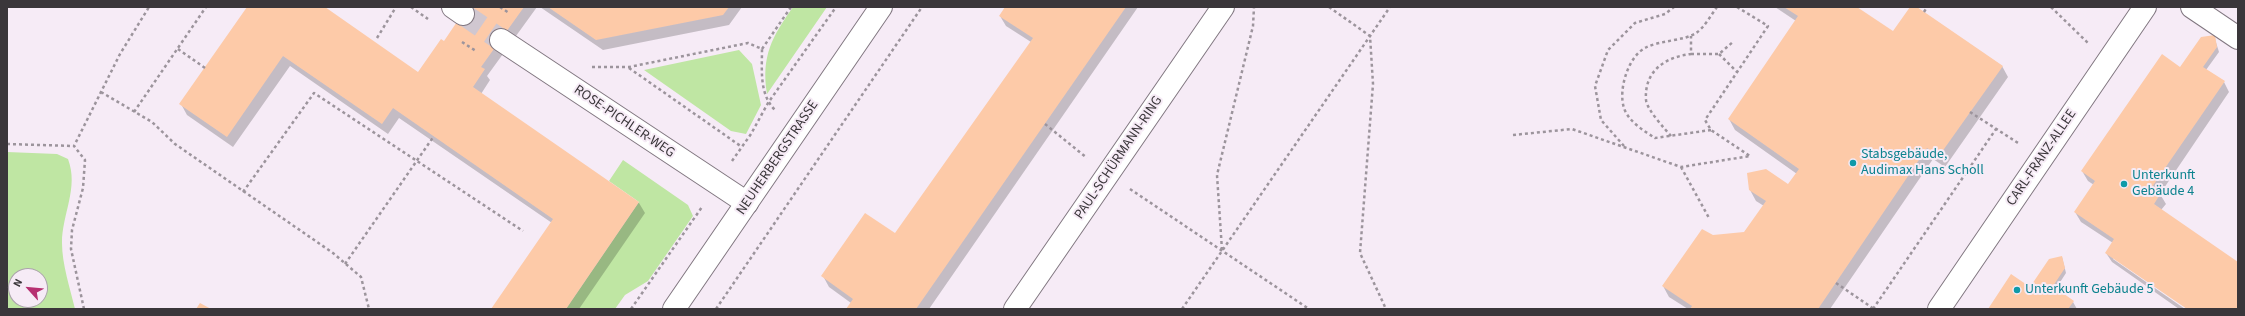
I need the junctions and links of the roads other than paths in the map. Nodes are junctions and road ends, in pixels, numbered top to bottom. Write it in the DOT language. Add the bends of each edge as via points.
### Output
graph roads {
  1 [pos="881,7"];
  2 [pos="1223,7"];
  3 [pos="2144,7"];
  4 [pos="2192,7"];
  5 [pos="2238,38"];
  6 [pos="501,40"];
  7 [pos="747,204"];
  8 [pos="674,309"];
  9 [pos="1015,309"];
  10 [pos="1939,309"];
  1 -- 7 [label="main road, NEUHERBERGSTRASSE"];
  2 -- 9 [label="main road, PAUL-SCHÜRMANN-RING"];
  3 -- 10 [label="main road, CARL-FRANZ-ALLEE"];
  4 -- 5 [label="main road"];
  6 -- 7 [label="main road, ROSE-PICHLER-WEG"];
  7 -- 8 [label="main road, NEUHERBERGSTRASSE"];
}
